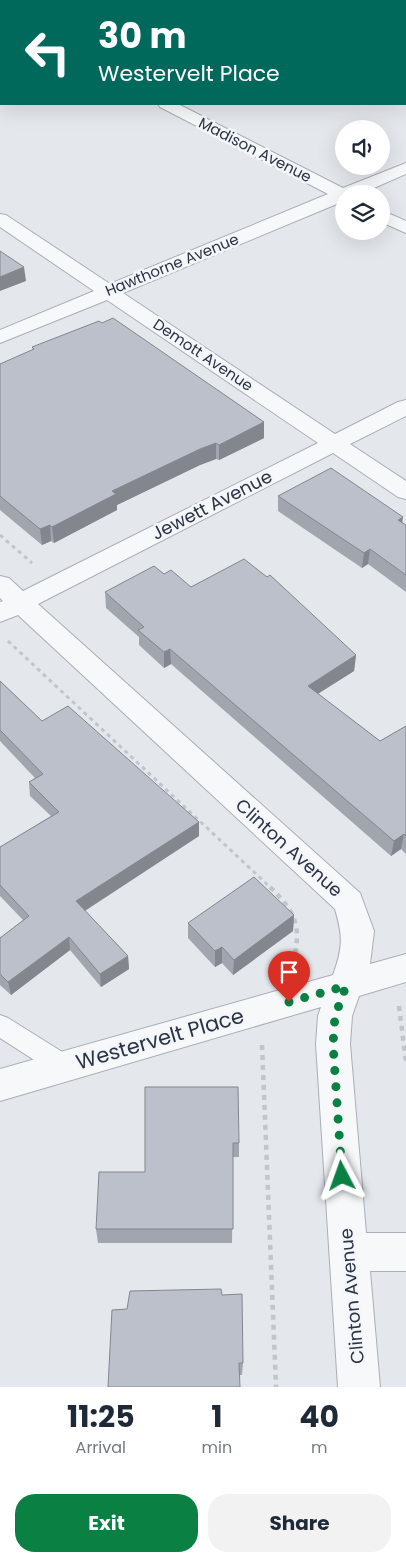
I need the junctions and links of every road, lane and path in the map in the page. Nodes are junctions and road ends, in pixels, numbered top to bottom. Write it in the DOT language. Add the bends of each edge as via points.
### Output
graph roads {
  1 [pos="168,105"];
  2 [pos="406,168"];
  3 [pos="366,185"];
  4 [pos="335,191"];
  5 [pos="335,198"];
  6 [pos="0,219"];
  7 [pos="390,220"];
  8 [pos="406,228"];
  9 [pos="109,290"];
  10 [pos="0,336"];
  11 [pos="406,408"];
  12 [pos="333,444"];
  13 [pos="406,492"];
  14 [pos="0,535"];
  15 [pos="36,566"];
  16 [pos="6,600"];
  17 [pos="7,640"];
  18 [pos="293,963"];
  19 [pos="406,968"];
  20 [pos="346,986"];
  21 [pos="400,1006"];
  22 [pos="0,1025"];
  23 [pos="262,1040"];
  24 [pos="406,1062"];
  25 [pos="64,1066"];
  26 [pos="0,1085"];
  27 [pos="348,1252"];
  28 [pos="406,1252"];
  29 [pos="276,1387"];
  30 [pos="359,1387"];
  1 -- 4 [label="street, Madison Avenue"];
  2 -- 3 [label="street, Hawthorne Avenue"];
  5 -- 9 [label="street, Hawthorne Avenue"];
  6 -- 9 [label="street, Demott Avenue"];
  7 -- 8 [label="street"];
  9 -- 10 [label="street, Hawthorne Avenue"];
  9 -- 12 [label="street, Demott Avenue"];
  11 -- 12 [label="street, Jewett Avenue"];
  12 -- 13 [label="street, Demott Avenue"];
  12 -- 16 [label="street, Jewett Avenue"];
  14 -- 15 [label="path"];
  16 -- 20 [label="street, Clinton Avenue" via="349,902 358,931 355,959"];
  17 -- 18 [label="path" via="286,902 299,929"];
  19 -- 20 [label="street, Westervelt Place"];
  20 -- 25 [label="street, Westervelt Place"];
  20 -- 27 [label="street, Clinton Avenue" via="335,1016 333,1044"];
  21 -- 24 [label="path"];
  22 -- 25 [label="lane"];
  23 -- 29 [label="path"];
  25 -- 26 [label="street, Westervelt Place"];
  27 -- 28 [label="street"];
  27 -- 30 [label="street, Clinton Avenue"];
}
